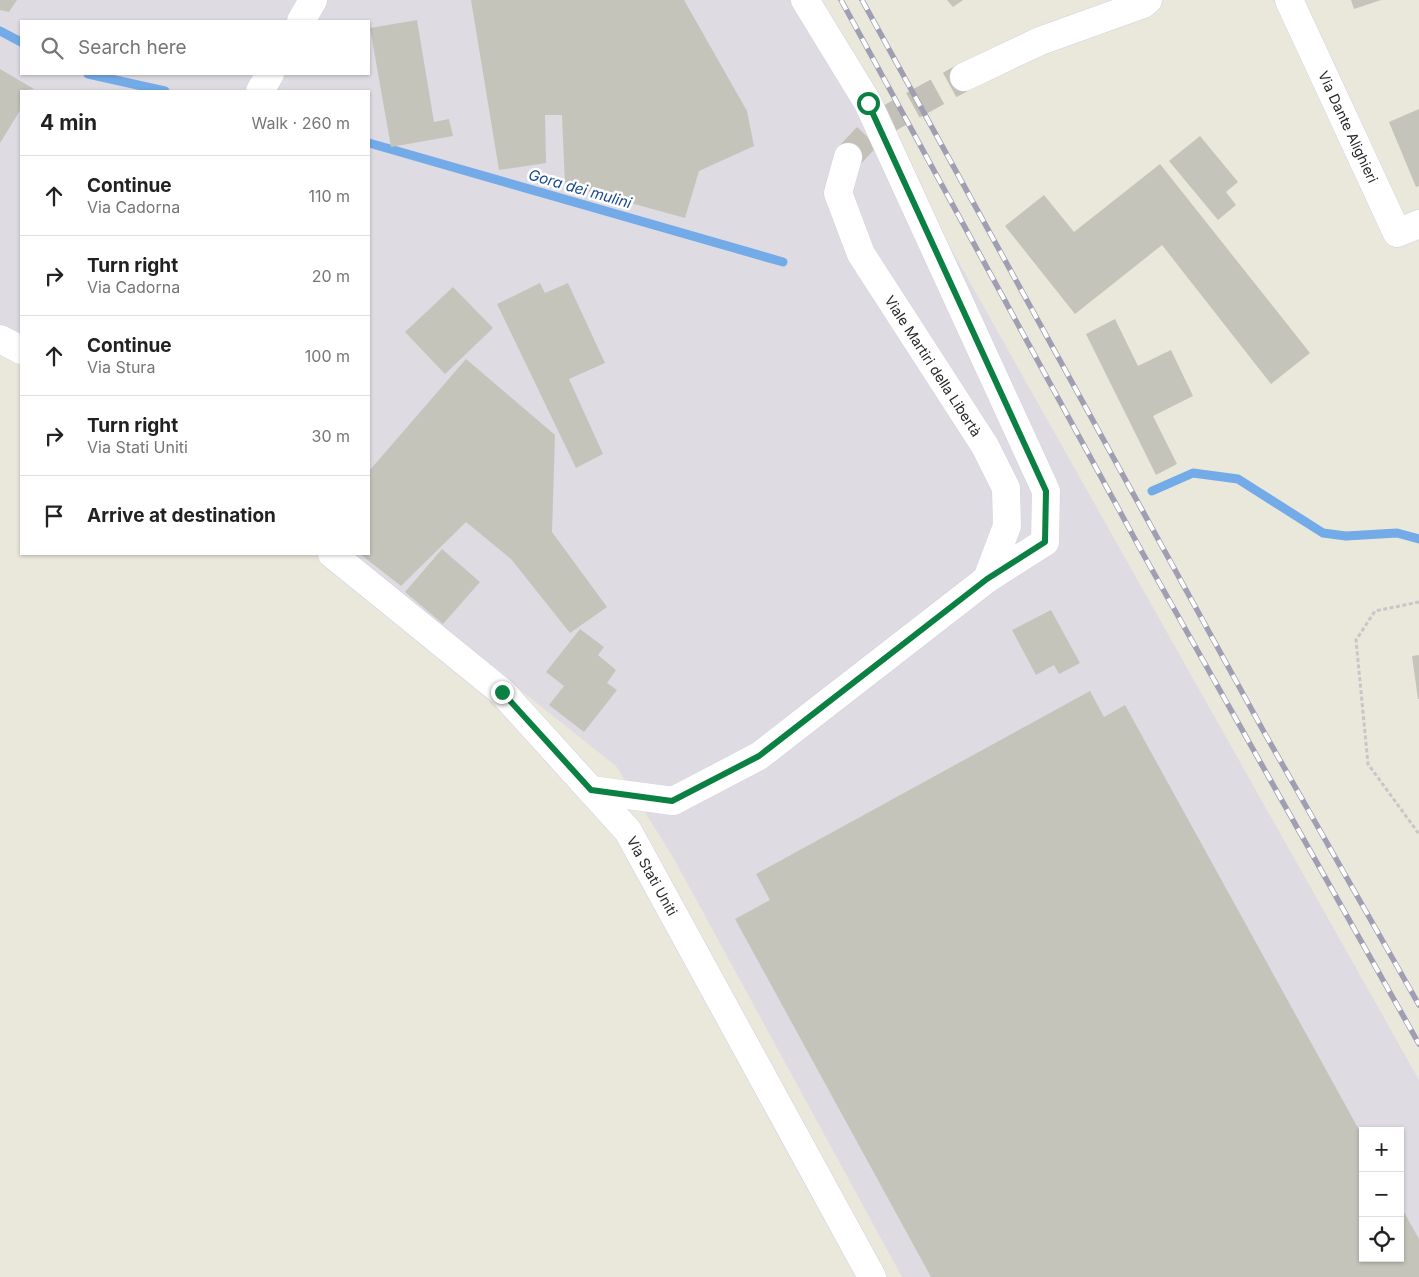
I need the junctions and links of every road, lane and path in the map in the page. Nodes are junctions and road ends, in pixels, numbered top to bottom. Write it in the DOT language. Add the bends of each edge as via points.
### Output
graph roads {
  1 [pos="313,0"];
  2 [pos="805,0"];
  3 [pos="1148,0"];
  4 [pos="1289,0"];
  5 [pos="302,20"];
  6 [pos="269,75"];
  7 [pos="964,77"];
  8 [pos="261,90"];
  9 [pos="848,156"];
  10 [pos="1419,224"];
  11 [pos="0,339"];
  12 [pos="20,349"];
  13 [pos="333,555"];
  14 [pos="987,579"];
  15 [pos="1419,602"];
  16 [pos="591,790"];
  17 [pos="1419,834"];
  18 [pos="872,1277"];
  1 -- 5 [label="street"];
  2 -- 14 [label="street" via="868,103 1046,491 1045,542"];
  3 -- 7 [label="street" via="1040,42"];
  4 -- 10 [label="street, Via Dante Alighieri" via="1397,233"];
  6 -- 8 [label="street"];
  9 -- 14 [label="street, Viale Martiri della Libertà" via="838,193 861,254 985,446 1006,488 1007,526"];
  11 -- 12 [label="street"];
  13 -- 16 [label="street, Via Stati Uniti" via="502,692"];
  14 -- 16 [label="street" via="759,756 672,801"];
  15 -- 17 [label="path" via="1375,611 1356,640 1368,764"];
  16 -- 18 [label="street, Via Stati Uniti" via="628,831"];
}
